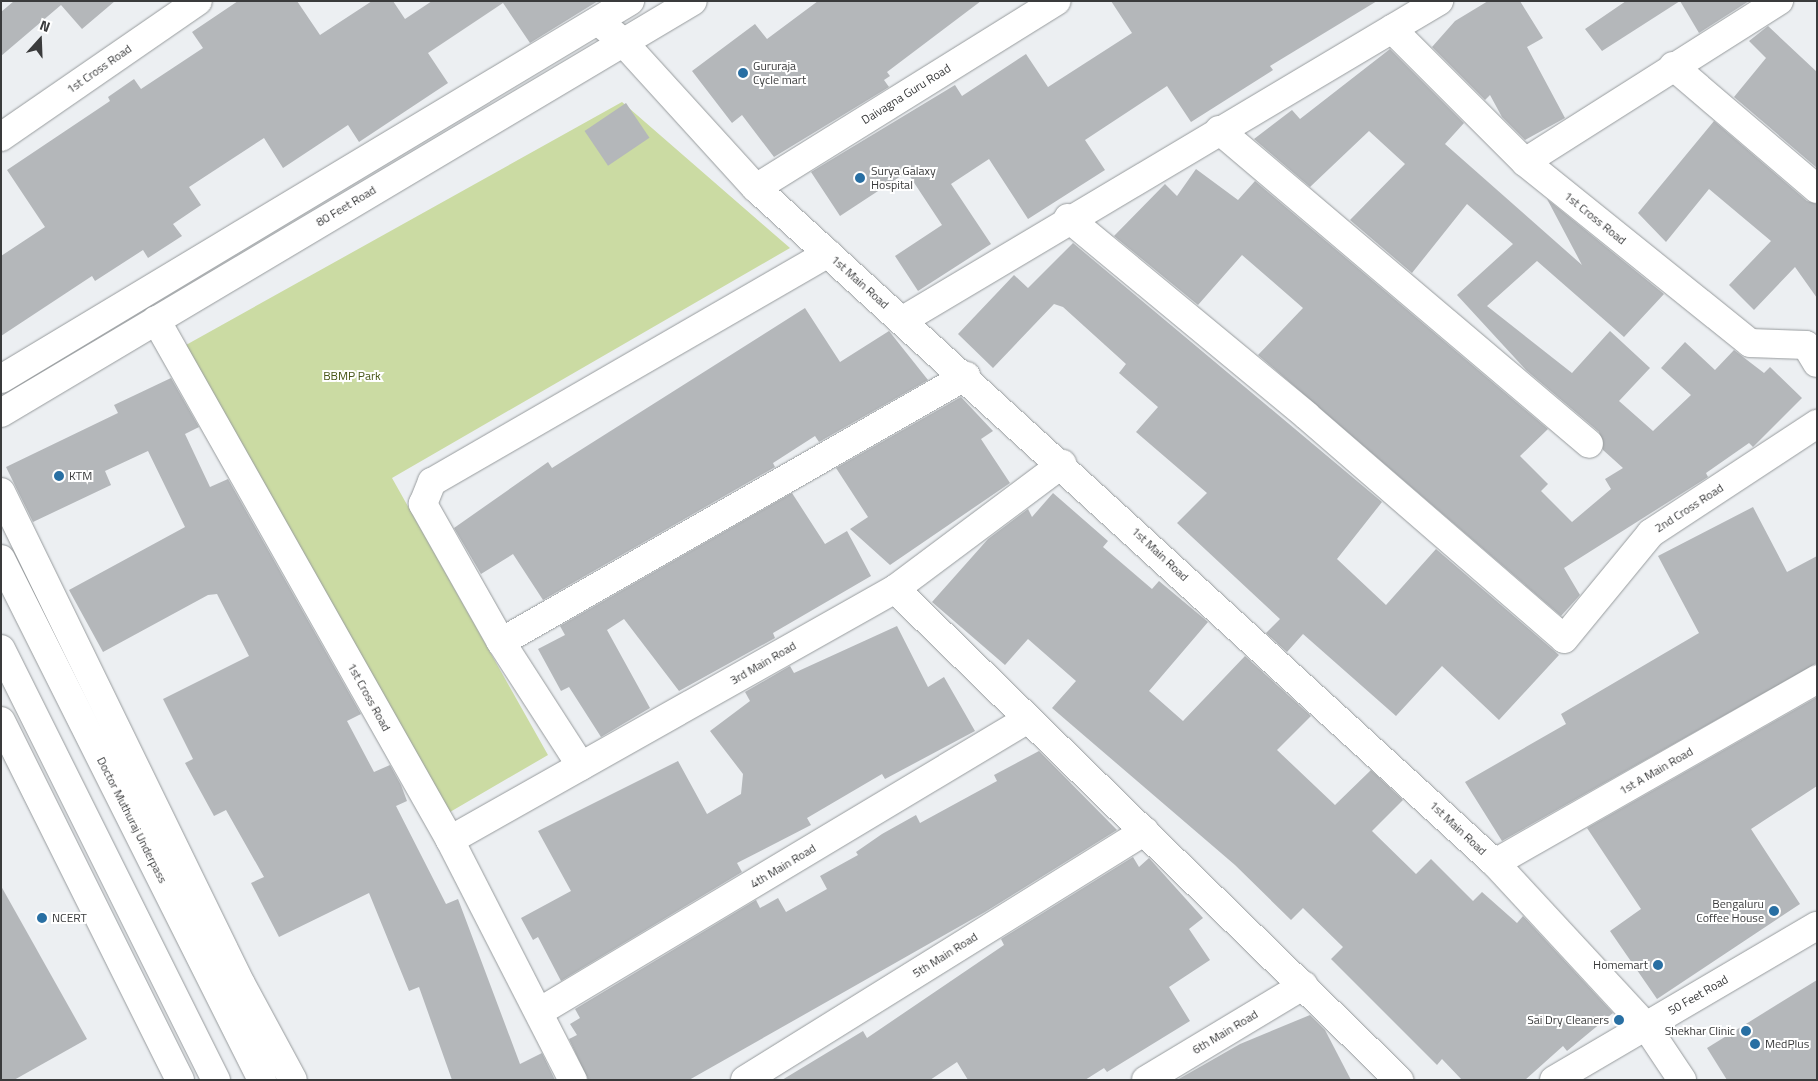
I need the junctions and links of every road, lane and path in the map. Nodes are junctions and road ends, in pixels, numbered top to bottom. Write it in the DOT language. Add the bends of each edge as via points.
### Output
graph roads {
  1 [pos="198,1"];
  2 [pos="630,1"];
  3 [pos="693,1"];
  4 [pos="1056,1"];
  5 [pos="1439,1"];
  6 [pos="1779,1"];
  7 [pos="598,20"];
  8 [pos="1392,29"];
  9 [pos="623,42"];
  10 [pos="1673,66"];
  11 [pos="1219,130"];
  12 [pos="1,137"];
  13 [pos="1526,162"];
  14 [pos="756,188"];
  15 [pos="1817,189"];
  16 [pos="1068,218"];
  17 [pos="828,253"];
  18 [pos="156,320"];
  19 [pos="903,320"];
  20 [pos="1817,363"];
  21 [pos="966,376"];
  22 [pos="1,379"];
  23 [pos="1,413"];
  24 [pos="1817,424"];
  25 [pos="1589,444"];
  26 [pos="1062,464"];
  27 [pos="1,492"];
  28 [pos="1,559"];
  29 [pos="894,588"];
  30 [pos="501,642"];
  31 [pos="1,649"];
  32 [pos="1817,679"];
  33 [pos="1028,719"];
  34 [pos="1,721"];
  35 [pos="581,766"];
  36 [pos="1146,831"];
  37 [pos="450,840"];
  38 [pos="1495,863"];
  39 [pos="1815,931"];
  40 [pos="1304,985"];
  41 [pos="539,1012"];
  42 [pos="1646,1026"];
  43 [pos="180,1080"];
  44 [pos="216,1080"];
  45 [pos="262,1080"];
  46 [pos="293,1080"];
  47 [pos="573,1080"];
  48 [pos="745,1080"];
  49 [pos="1146,1080"];
  50 [pos="1398,1080"];
  51 [pos="1554,1080"];
  52 [pos="1682,1080"];
  1 -- 12 [label="main road, 1st Cross Road"];
  2 -- 7 [label="main road"];
  3 -- 9 [label="main road, 80 Feet Road"];
  4 -- 14 [label="main road, Daivagna Guru Road"];
  5 -- 8 [label="main road"];
  6 -- 10 [label="main road"];
  7 -- 9 [label="main road, 1st Main Road"];
  7 -- 22 [label="main road"];
  8 -- 11 [label="main road"];
  8 -- 13 [label="main road, 1st Cross Road"];
  9 -- 14 [label="main road, 1st Main Road"];
  9 -- 18 [label="main road, 80 Feet Road"];
  10 -- 13 [label="main road"];
  10 -- 15 [label="main road"];
  11 -- 16 [label="main road"];
  11 -- 25 [label="main road"];
  13 -- 20 [label="main road, 1st Cross Road" via="1750,343 1806,345"];
  14 -- 17 [label="main road, 1st Main Road"];
  16 -- 19 [label="main road"];
  16 -- 24 [label="main road, 2nd Cross Road" via="1307,416 1564,639 1651,533"];
  17 -- 19 [label="main road, 1st Main Road"];
  17 -- 30 [label="main road" via="432,482 423,504"];
  18 -- 23 [label="main road, 80 Feet Road"];
  18 -- 37 [label="main road, 1st Cross Road"];
  19 -- 21 [label="main road, 1st Main Road"];
  21 -- 26 [label="main road, 1st Main Road"];
  21 -- 30 [label="main road"];
  26 -- 29 [label="main road, 3rd Main Road"];
  26 -- 38 [label="main road, 1st Main Road"];
  27 -- 46 [label="main road" via="241,984"];
  28 -- 45 [label="main road, Doctor Muthuraj Underpass"];
  29 -- 33 [label="main road"];
  29 -- 35 [label="main road, 3rd Main Road"];
  30 -- 35 [label="main road"];
  31 -- 44 [label="main road"];
  32 -- 38 [label="main road, 1st A Main Road"];
  33 -- 36 [label="main road"];
  33 -- 41 [label="main road, 4th Main Road"];
  34 -- 43 [label="main road"];
  35 -- 37 [label="main road, 3rd Main Road"];
  36 -- 40 [label="main road"];
  36 -- 48 [label="main road, 5th Main Road"];
  37 -- 41 [label="main road, 1st Cross Road"];
  38 -- 42 [label="main road, 1st Main Road"];
  39 -- 42 [label="main road, 50 Feet Road"];
  40 -- 49 [label="main road, 6th Main Road"];
  40 -- 50 [label="main road"];
  41 -- 47 [label="main road, 1st Cross Road"];
  42 -- 51 [label="main road, 50 Feet Road"];
  42 -- 52 [label="main road, 1st Main Road"];
}
